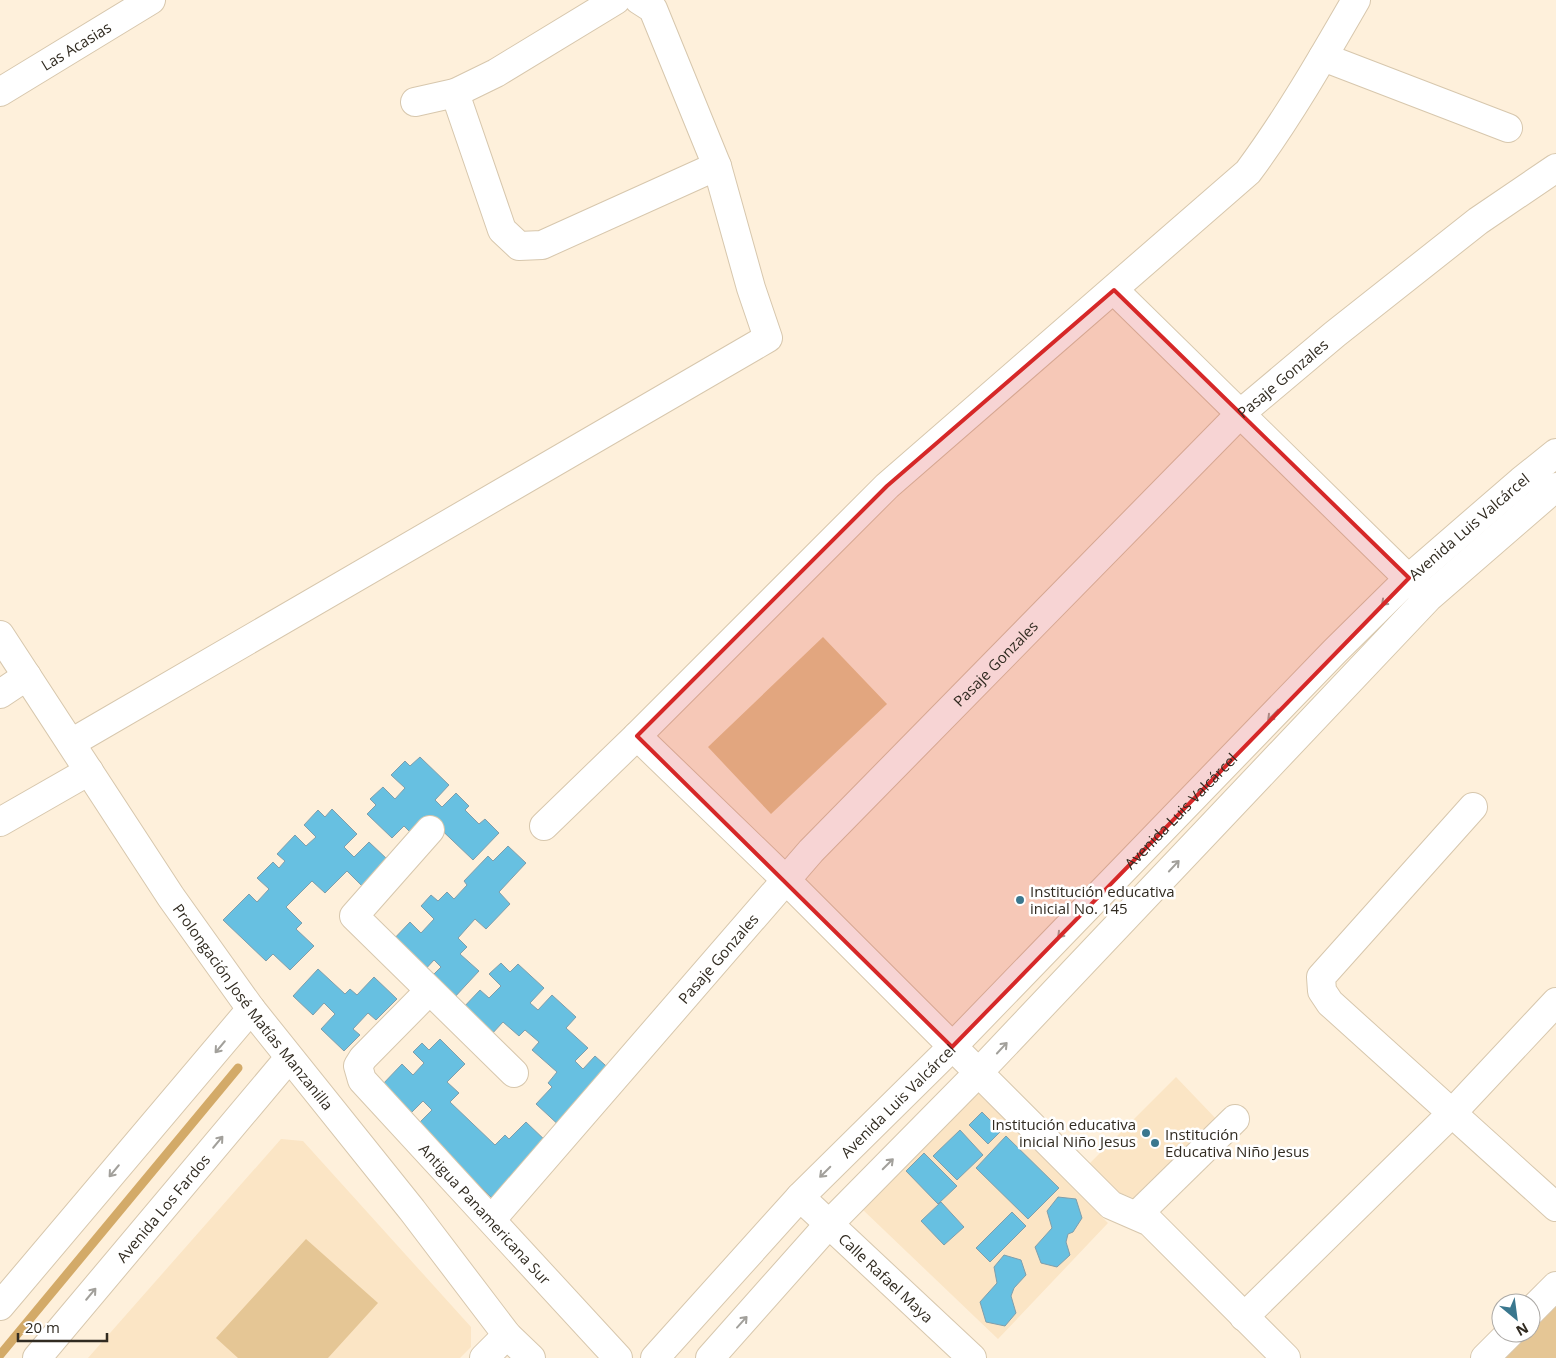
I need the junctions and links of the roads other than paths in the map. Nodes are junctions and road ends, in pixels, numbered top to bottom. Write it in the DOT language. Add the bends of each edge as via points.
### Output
graph roads {
  1 [pos="616,0"];
  2 [pos="639,0"];
  3 [pos="1356,0"];
  4 [pos="140,3"];
  5 [pos="1323,56"];
  6 [pos="0,92"];
  7 [pos="455,93"];
  8 [pos="415,102"];
  9 [pos="1508,128"];
  10 [pos="717,166"];
  11 [pos="1556,168"];
  12 [pos="1114,290"];
  13 [pos="1241,413"];
  14 [pos="1556,453"];
  15 [pos="1556,487"];
  16 [pos="1409,578"];
  17 [pos="1428,598"];
  18 [pos="0,635"];
  19 [pos="27,676"];
  20 [pos="0,694"];
  21 [pos="637,736"];
  22 [pos="71,743"];
  23 [pos="90,771"];
  24 [pos="1473,807"];
  25 [pos="0,822"];
  26 [pos="544,826"];
  27 [pos="430,830"];
  28 [pos="786,880"];
  29 [pos="429,991"];
  30 [pos="1556,1002"];
  31 [pos="251,1010"];
  32 [pos="952,1047"];
  33 [pos="289,1058"];
  34 [pos="514,1073"];
  35 [pos="978,1073"];
  36 [pos="1452,1113"];
  37 [pos="1235,1120"];
  38 [pos="800,1197"];
  39 [pos="1556,1207"];
  40 [pos="1137,1215"];
  41 [pos="492,1219"];
  42 [pos="829,1224"];
  43 [pos="1556,1286"];
  44 [pos="1541,1301"];
  45 [pos="0,1306"];
  46 [pos="1244,1317"];
  47 [pos="507,1335"];
  48 [pos="1500,1343"];
  49 [pos="37,1358"];
  50 [pos="484,1358"];
  51 [pos="532,1358"];
  52 [pos="618,1358"];
  53 [pos="655,1358"];
  54 [pos="710,1358"];
  55 [pos="972,1358"];
  56 [pos="1286,1358"];
  57 [pos="1485,1358"];
  1 -- 7 [label="street" via="496,74"];
  2 -- 10 [label="street" via="653,9"];
  3 -- 5 [label="street"];
  4 -- 6 [label="street, Las Acasias"];
  5 -- 9 [label="street"];
  5 -- 12 [label="street" via="1248,172"];
  7 -- 8 [label="street"];
  7 -- 10 [label="street" via="502,230 519,246 542,245"];
  10 -- 22 [label="street" via="768,338"];
  11 -- 13 [label="street, Pasaje Gonzales" via="1478,221 1334,334"];
  12 -- 13 [label="street"];
  12 -- 21 [label="street" via="887,486"];
  13 -- 16 [label="street"];
  13 -- 28 [label="street, Pasaje Gonzales" via="811,850"];
  14 -- 16 [label="street, Avenida Luis Valcárcel"];
  15 -- 17 [label="street, Avenida Luis Valcárcel"];
  16 -- 17 [label="street"];
  16 -- 32 [label="street, Avenida Luis Valcárcel, one-way"];
  35 -- 17 [label="street, Avenida Luis Valcárcel, one-way"];
  18 -- 19 [label="street, Prolongación José Matías Manzanilla"];
  19 -- 20 [label="street"];
  19 -- 22 [label="street, Prolongación José Matías Manzanilla"];
  21 -- 26 [label="street"];
  21 -- 28 [label="street"];
  22 -- 23 [label="street, Prolongación José Matías Manzanilla"];
  23 -- 25 [label="street"];
  23 -- 31 [label="street, Prolongación José Matías Manzanilla" via="171,897"];
  24 -- 36 [label="street" via="1321,977 1322,991 1330,1003"];
  27 -- 29 [label="street" via="354,916"];
  28 -- 32 [label="street"];
  28 -- 41 [label="street, Pasaje Gonzales"];
  29 -- 34 [label="street"];
  29 -- 41 [label="street, Antigua Panamericana Sur" via="358,1066 362,1080"];
  30 -- 36 [label="street"];
  31 -- 33 [label="street, Prolongación José Matías Manzanilla"];
  31 -- 45 [label="street, one-way"];
  32 -- 35 [label="street"];
  32 -- 38 [label="street, Avenida Luis Valcárcel, one-way"];
  33 -- 47 [label="street, Prolongación José Matías Manzanilla" via="412,1210"];
  49 -- 33 [label="street, Avenida Los Fardos, one-way"];
  35 -- 40 [label="street" via="1112,1205"];
  42 -- 35 [label="street, Avenida Luis Valcárcel, one-way"];
  36 -- 39 [label="street"];
  36 -- 46 [label="street"];
  37 -- 40 [label="street"];
  38 -- 42 [label="street, Calle Rafael Maya"];
  38 -- 53 [label="street, Avenida Luis Valcárcel"];
  40 -- 46 [label="street" via="1150,1222"];
  41 -- 52 [label="street, Antigua Panamericana Sur"];
  54 -- 42 [label="street, Avenida Luis Valcárcel, one-way"];
  42 -- 55 [label="street, Calle Rafael Maya"];
  43 -- 44 [label="street"];
  46 -- 56 [label="street"];
  47 -- 50 [label="street"];
  47 -- 51 [label="street, Prolongación José Matías Manzanilla"];
  48 -- 57 [label="street"];
}
